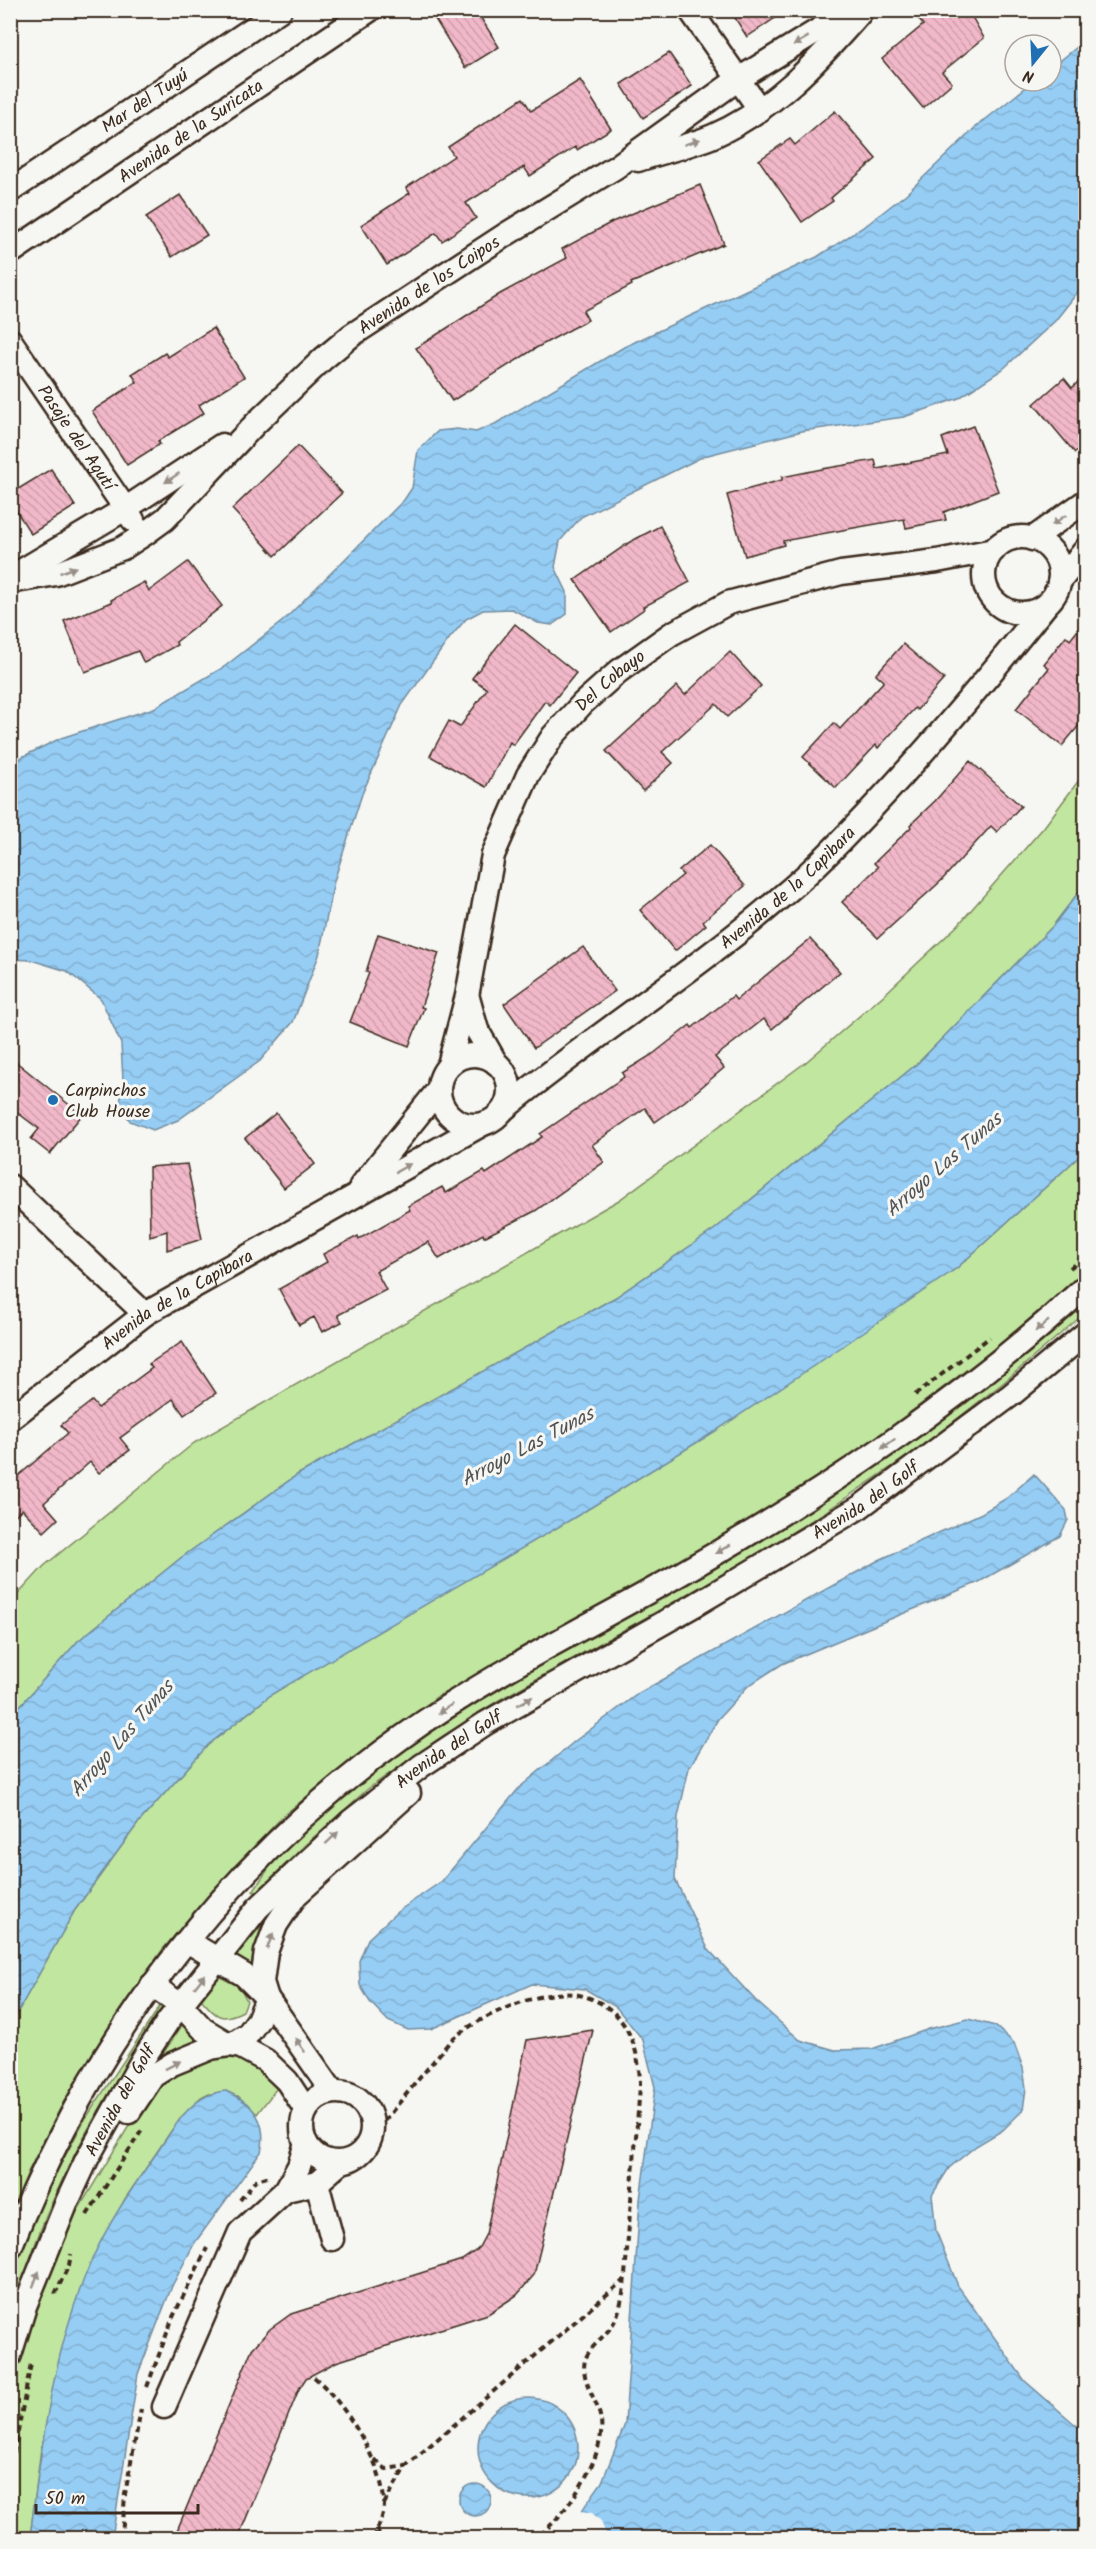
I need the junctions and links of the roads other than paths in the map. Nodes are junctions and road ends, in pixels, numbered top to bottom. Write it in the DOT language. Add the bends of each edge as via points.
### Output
graph roads {
  1 [pos="280,10"];
  2 [pos="370,10"];
  3 [pos="690,10"];
  4 [pos="851,10"];
  5 [pos="862,10"];
  6 [pos="737,80"];
  7 [pos="760,110"];
  8 [pos="616,167"];
  9 [pos="10,191"];
  10 [pos="10,253"];
  11 [pos="10,340"];
  12 [pos="256,423"];
  13 [pos="1086,501"];
  14 [pos="125,509"];
  15 [pos="142,535"];
  16 [pos="1032,539"];
  17 [pos="1086,549"];
  18 [pos="993,550"];
  19 [pos="937,561"];
  20 [pos="10,577"];
  21 [pos="10,582"];
  22 [pos="1059,582"];
  23 [pos="987,590"];
  24 [pos="1046,605"];
  25 [pos="1006,609"];
  26 [pos="1002,661"];
  27 [pos="467,996"];
  28 [pos="449,1065"];
  29 [pos="500,1067"];
  30 [pos="541,1078"];
  31 [pos="439,1089"];
  32 [pos="504,1109"];
  33 [pos="483,1124"];
  34 [pos="10,1185"];
  35 [pos="352,1197"];
  36 [pos="1086,1286"];
  37 [pos="144,1314"];
  38 [pos="1086,1333"];
  39 [pos="10,1419"];
  40 [pos="486,1723"];
  41 [pos="187,1941"];
  42 [pos="217,1960"];
  43 [pos="152,1985"];
  44 [pos="267,1998"];
  45 [pos="180,2005"];
  46 [pos="230,2045"];
  47 [pos="333,2092"];
  48 [pos="306,2110"];
  49 [pos="306,2144"];
  50 [pos="340,2163"];
  51 [pos="317,2183"];
  52 [pos="286,2190"];
  53 [pos="332,2239"];
  54 [pos="10,2248"];
  55 [pos="47,2250"];
  56 [pos="21,2358"];
  57 [pos="164,2407"];
  1 -- 9 [label="street, Mar del Tuyú"];
  2 -- 10 [label="street, Avenida de la Suricata"];
  3 -- 6 [label="street"];
  4 -- 6 [label="street, Avenida de los Coipos, one-way"];
  5 -- 7 [label="street, Avenida de los Coipos" via="817,63"];
  6 -- 7 [label="street"];
  6 -- 8 [label="street, Avenida de los Coipos"];
  8 -- 7 [label="street, Avenida de los Coipos, one-way" via="713,136"];
  8 -- 12 [label="street, Avenida de los Coipos" via="352,335"];
  11 -- 14 [label="street, Pasaje del Agutí"];
  12 -- 14 [label="street, Avenida de los Coipos, one-way"];
  12 -- 15 [label="street, Avenida de los Coipos" via="165,519"];
  13 -- 16 [label="street, one-way"];
  14 -- 15 [label="street, Pasaje del Agutí"];
  14 -- 20 [label="street, Avenida de los Coipos"];
  21 -- 15 [label="street, Avenida de los Coipos, one-way" via="56,574 123,548"];
  16 -- 18 [label="street" via="1011,539"];
  16 -- 22 [label="street" via="1042,543 1057,560"];
  17 -- 22 [label="street, Avenida de la Capibara"];
  18 -- 19 [label="street, Del Cobayo"];
  18 -- 23 [label="street" via="985,569"];
  19 -- 23 [label="street, Del Cobayo" via="966,573"];
  19 -- 27 [label="street, Del Cobayo" via="841,573 728,603 670,633 583,703 553,736 528,775 503,829 491,866"];
  22 -- 24 [label="street, Avenida de la Capibara"];
  23 -- 25 [label="street"];
  24 -- 25 [label="street" via="1026,613"];
  24 -- 26 [label="street, Avenida de la Capibara"];
  25 -- 26 [label="street"];
  26 -- 30 [label="street, Avenida de la Capibara" via="936,740 782,897"];
  27 -- 28 [label="street, Del Cobayo"];
  27 -- 29 [label="street, Del Cobayo" via="477,1030"];
  28 -- 29 [label="street" via="477,1055"];
  28 -- 31 [label="street, Avenida de la Capibara"];
  29 -- 30 [label="street"];
  29 -- 32 [label="street" via="509,1091"];
  30 -- 32 [label="street, Avenida de la Capibara"];
  31 -- 33 [label="street" via="452,1117 462,1123"];
  31 -- 35 [label="street, Avenida de la Capibara"];
  32 -- 33 [label="street, Avenida de la Capibara"];
  35 -- 33 [label="street, Avenida de la Capibara, one-way"];
  34 -- 37 [label="street"];
  35 -- 37 [label="street, Avenida de la Capibara"];
  36 -- 41 [label="street, Avenida del Golf, one-way" via="989,1368 840,1478 468,1694 400,1738 328,1795 232,1885"];
  37 -- 39 [label="street, Avenida de la Capibara"];
  40 -- 38 [label="street, Avenida del Golf, one-way" via="860,1507 1011,1395"];
  42 -- 40 [label="street, Avenida del Golf, one-way" via="258,1908 351,1821 421,1766"];
  44 -- 40 [label="street, one-way" via="262,1982 266,1952 276,1925 296,1895"];
  41 -- 42 [label="street"];
  41 -- 43 [label="street, Avenida del Golf"];
  42 -- 44 [label="street" via="244,1975"];
  45 -- 42 [label="street, Avenida del Golf, one-way"];
  43 -- 45 [label="street"];
  43 -- 54 [label="street, Avenida del Golf" via="82,2095"];
  44 -- 46 [label="street" via="248,2034"];
  47 -- 44 [label="street, one-way"];
  45 -- 46 [label="street" via="203,2029"];
  45 -- 55 [label="street, Avenida del Golf" via="112,2112"];
  46 -- 48 [label="street" via="265,2060 287,2081"];
  55 -- 46 [label="street, one-way" via="153,2076 210,2048"];
  47 -- 48 [label="street" via="320,2096"];
  47 -- 50 [label="street" via="347,2093 363,2105 372,2123 371,2137 364,2149"];
  48 -- 49 [label="street" via="302,2130"];
  49 -- 50 [label="street" via="315,2154"];
  49 -- 52 [label="street"];
  50 -- 51 [label="street"];
  51 -- 52 [label="street"];
  51 -- 53 [label="street"];
  52 -- 57 [label="street" via="240,2232"];
  56 -- 55 [label="street, Avenida del Golf, one-way" via="25,2306"];
}
